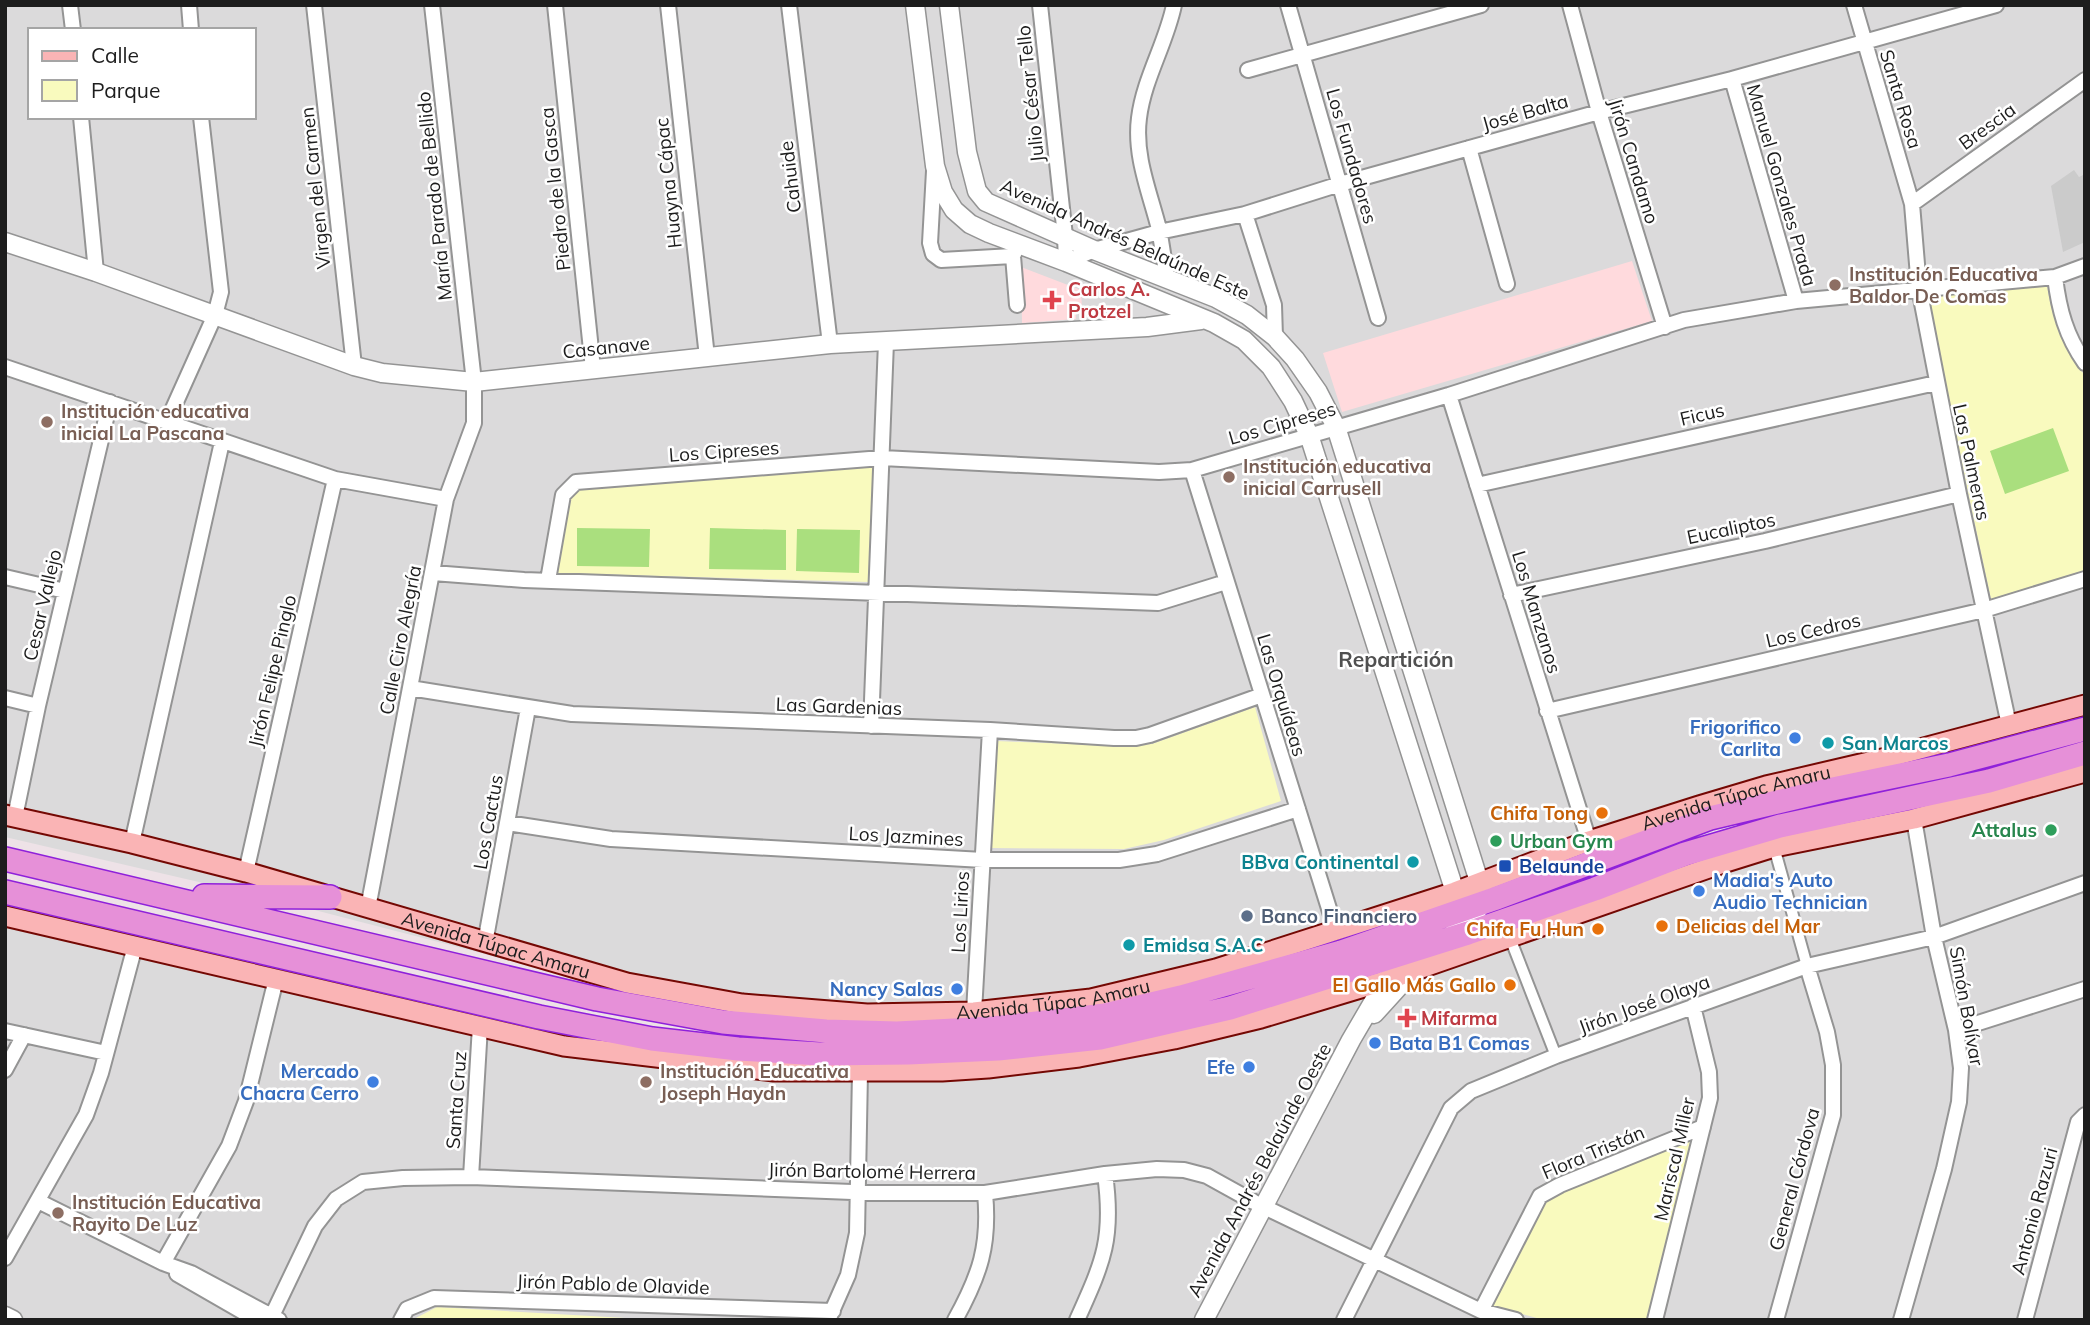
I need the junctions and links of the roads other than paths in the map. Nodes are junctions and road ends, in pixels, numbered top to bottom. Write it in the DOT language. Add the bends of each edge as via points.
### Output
graph roads {
  1 [pos="71,5"];
  2 [pos="189,5"];
  3 [pos="314,5"];
  4 [pos="432,5"];
  5 [pos="555,5"];
  6 [pos="668,5"];
  7 [pos="789,5"];
  8 [pos="915,5"];
  9 [pos="949,5"];
  10 [pos="1040,5"];
  11 [pos="1174,5"];
  12 [pos="1288,5"];
  13 [pos="1481,5"];
  14 [pos="1570,5"];
  15 [pos="1854,5"];
  16 [pos="1996,5"];
  17 [pos="73,28"];
  18 [pos="191,28"];
  19 [pos="1864,43"];
  20 [pos="1303,55"];
  21 [pos="1248,70"];
  22 [pos="1732,79"];
  23 [pos="2085,80"];
  24 [pos="1599,112"];
  25 [pos="81,119"];
  26 [pos="201,119"];
  27 [pos="1469,148"];
  28 [pos="935,166"];
  29 [pos="1340,184"];
  30 [pos="1912,204"];
  31 [pos="1245,214"];
  32 [pos="1159,232"];
  33 [pos="1065,236"];
  34 [pos="5,242"];
  35 [pos="1016,250"];
  36 [pos="1094,250"];
  37 [pos="1066,262"];
  38 [pos="2085,266"];
  39 [pos="96,272"];
  40 [pos="1167,277"];
  41 [pos="2055,277"];
  42 [pos="1507,284"];
  43 [pos="1919,288"];
  44 [pos="1796,301"];
  45 [pos="1225,303"];
  46 [pos="1017,305"];
  47 [pos="215,314"];
  48 [pos="1378,318"];
  49 [pos="1203,319"];
  50 [pos="1665,327"];
  51 [pos="1275,337"];
  52 [pos="886,342"];
  53 [pos="830,344"];
  54 [pos="707,357"];
  55 [pos="2085,363"];
  56 [pos="354,366"];
  57 [pos="5,367"];
  58 [pos="593,369"];
  59 [pos="474,382"];
  60 [pos="1937,383"];
  61 [pos="1449,395"];
  62 [pos="110,402"];
  63 [pos="167,422"];
  64 [pos="1336,427"];
  65 [pos="1309,435"];
  66 [pos="222,442"];
  67 [pos="881,458"];
  68 [pos="1192,470"];
  69 [pos="335,479"];
  70 [pos="1477,485"];
  71 [pos="1959,494"];
  72 [pos="446,499"];
  73 [pos="433,573"];
  74 [pos="5,577"];
  75 [pos="2085,579"];
  76 [pos="548,580"];
  77 [pos="1226,582"];
  78 [pos="65,591"];
  79 [pos="876,591"];
  80 [pos="1511,595"];
  81 [pos="1984,610"];
  82 [pos="410,688"];
  83 [pos="1262,695"];
  84 [pos="5,698"];
  85 [pos="2085,705"];
  86 [pos="38,706"];
  87 [pos="528,708"];
  88 [pos="1547,711"];
  89 [pos="2009,725"];
  90 [pos="871,726"];
  91 [pos="2085,729"];
  92 [pos="990,730"];
  93 [pos="2085,753"];
  94 [pos="2085,772"];
  95 [pos="1298,809"];
  96 [pos="10,816"];
  97 [pos="1914,819"];
  98 [pos="507,823"];
  99 [pos="1589,841"];
  100 [pos="132,843"];
  101 [pos="1774,847"];
  102 [pos="5,859"];
  103 [pos="983,860"];
  104 [pos="246,872"];
  105 [pos="2085,883"];
  106 [pos="5,892"];
  107 [pos="1455,892"];
  108 [pos="1480,893"];
  109 [pos="163,897"];
  110 [pos="330,897"];
  111 [pos="368,908"];
  112 [pos="5,916"];
  113 [pos="1442,930"];
  114 [pos="1336,932"];
  115 [pos="1510,937"];
  116 [pos="1934,937"];
  117 [pos="485,943"];
  118 [pos="135,946"];
  119 [pos="1409,962"];
  120 [pos="1807,966"];
  121 [pos="276,979"];
  122 [pos="1384,981"];
  123 [pos="2085,989"];
  124 [pos="1693,1006"];
  125 [pos="974,1012"];
  126 [pos="481,1026"];
  127 [pos="1956,1030"];
  128 [pos="5,1031"];
  129 [pos="24,1035"];
  130 [pos="1351,1040"];
  131 [pos="106,1054"];
  132 [pos="1556,1056"];
  133 [pos="5,1070"];
  134 [pos="860,1072"];
  135 [pos="2085,1115"];
  136 [pos="1703,1127"];
  137 [pos="1105,1174"];
  138 [pos="471,1177"];
  139 [pos="856,1191"];
  140 [pos="985,1193"];
  141 [pos="38,1201"];
  142 [pos="1262,1206"];
  143 [pos="5,1258"];
  144 [pos="1375,1259"];
  145 [pos="163,1262"];
  146 [pos="1482,1311"];
  147 [pos="830,1315"];
  148 [pos="5,1316"];
  149 [pos="274,1319"];
  150 [pos="13,1320"];
  151 [pos="257,1320"];
  152 [pos="401,1320"];
  153 [pos="955,1320"];
  154 [pos="1077,1320"];
  155 [pos="1204,1320"];
  156 [pos="1344,1320"];
  157 [pos="1516,1320"];
  158 [pos="1655,1320"];
  159 [pos="1776,1320"];
  160 [pos="1901,1320"];
  161 [pos="2025,1320"];
  1 -- 17 [label="street"];
  2 -- 18 [label="street"];
  3 -- 56 [label="street, Virgen del Carmen"];
  4 -- 59 [label="street, María Parado de Bellido"];
  5 -- 58 [label="street, Piedro de la Gasca"];
  6 -- 54 [label="street, Huayna Cápac"];
  7 -- 53 [label="street, Cahuide"];
  8 -- 28 [label="street"];
  9 -- 33 [label="street, Avenida Andrés Belaúnde Este" via="967,152 977,191 1000,210"];
  10 -- 33 [label="street, Julio César Tello"];
  11 -- 32 [label="street" via="1139,118 1138,149"];
  12 -- 20 [label="street, Los Fundadores"];
  13 -- 20 [label="street"];
  14 -- 24 [label="street, Jirón Candamo"];
  15 -- 19 [label="street, Santa Rosa"];
  16 -- 19 [label="street, José Balta"];
  19 -- 22 [label="street, José Balta"];
  19 -- 30 [label="street, Santa Rosa"];
  20 -- 21 [label="street"];
  20 -- 29 [label="street, Los Fundadores"];
  22 -- 24 [label="street, José Balta"];
  22 -- 44 [label="street, Manuel Gonzales Prada"];
  23 -- 30 [label="street, Brescia"];
  24 -- 27 [label="street, José Balta"];
  24 -- 50 [label="street, Jirón Candamo"];
  25 -- 39 [label="street"];
  26 -- 47 [label="street" via="221,292"];
  27 -- 29 [label="street, José Balta"];
  27 -- 42 [label="street"];
  28 -- 35 [label="street" via="954,210"];
  28 -- 35 [label="street" via="933,254 941,260"];
  29 -- 31 [label="street, José Balta"];
  29 -- 48 [label="street, Los Fundadores"];
  30 -- 43 [label="street, Las Palmeras"];
  31 -- 32 [label="street, José Balta"];
  31 -- 51 [label="street" via="1274,305"];
  32 -- 36 [label="street, José Balta"];
  32 -- 40 [label="street"];
  33 -- 36 [label="street, Avenida Andrés Belaúnde Este"];
  33 -- 37 [label="street, Julio César Tello"];
  34 -- 39 [label="street, Casanave"];
  35 -- 37 [label="street"];
  35 -- 46 [label="street"];
  36 -- 37 [label="street, José Balta"];
  36 -- 40 [label="street, Avenida Andrés Belaúnde Este"];
  37 -- 49 [label="street"];
  38 -- 41 [label="street, Los Cipreses"];
  39 -- 47 [label="street, Casanave"];
  40 -- 45 [label="street, Avenida Andrés Belaúnde Este"];
  41 -- 43 [label="street, Los Cipreses"];
  41 -- 55 [label="street" via="2062,321"];
  43 -- 44 [label="street, Los Cipreses"];
  43 -- 60 [label="street, Las Palmeras"];
  44 -- 50 [label="street, Los Cipreses"];
  45 -- 49 [label="street, Casanave"];
  45 -- 51 [label="street, Avenida Andrés Belaúnde Este"];
  47 -- 56 [label="street, Casanave"];
  47 -- 63 [label="street"];
  49 -- 52 [label="street, Casanave" via="1147,327"];
  49 -- 65 [label="street" via="1244,340 1271,367"];
  50 -- 61 [label="street, Los Cipreses"];
  51 -- 64 [label="street, Avenida Andrés Belaúnde Este" via="1318,392"];
  52 -- 53 [label="street, Casanave"];
  52 -- 67 [label="street"];
  53 -- 54 [label="street, Casanave"];
  54 -- 58 [label="street, Casanave"];
  56 -- 59 [label="street, Casanave"];
  57 -- 62 [label="street"];
  58 -- 59 [label="street, Casanave"];
  59 -- 72 [label="street, Calle Ciro Alegría" via="474,423"];
  60 -- 70 [label="street, Ficus"];
  60 -- 71 [label="street, Las Palmeras"];
  61 -- 64 [label="street, Los Cipreses"];
  61 -- 70 [label="street, Los Manzanos"];
  62 -- 63 [label="street"];
  62 -- 78 [label="street, Cesar Vallejo"];
  63 -- 66 [label="street"];
  64 -- 65 [label="street, Los Cipreses"];
  64 -- 108 [label="street, Avenida Andrés Belaúnde Este"];
  65 -- 68 [label="street, Los Cipreses"];
  65 -- 107 [label="street"];
  66 -- 69 [label="street"];
  66 -- 100 [label="street"];
  67 -- 68 [label="street, Los Cipreses"];
  67 -- 76 [label="street, Los Cipreses" via="576,482 564,495"];
  67 -- 79 [label="street"];
  68 -- 77 [label="street, Las Orquídeas"];
  69 -- 72 [label="street"];
  69 -- 104 [label="street, Jirón Felipe Pinglo"];
  70 -- 80 [label="street, Los Manzanos"];
  71 -- 80 [label="street, Eucaliptos"];
  71 -- 81 [label="street, Las Palmeras"];
  72 -- 73 [label="street, Calle Ciro Alegría"];
  73 -- 76 [label="street"];
  73 -- 82 [label="street, Calle Ciro Alegría"];
  74 -- 78 [label="street"];
  75 -- 81 [label="street, Los Cedros"];
  76 -- 79 [label="street"];
  77 -- 79 [label="street" via="1157,603"];
  77 -- 83 [label="street, Las Orquídeas"];
  78 -- 86 [label="street, Cesar Vallejo"];
  79 -- 90 [label="street"];
  80 -- 88 [label="street, Los Manzanos"];
  81 -- 88 [label="street, Los Cedros"];
  81 -- 89 [label="street, Las Palmeras"];
  82 -- 87 [label="street, Las Gardenias"];
  82 -- 111 [label="street, Calle Ciro Alegría"];
  83 -- 92 [label="street, Las Gardenias" via="1136,738"];
  83 -- 95 [label="street, Las Orquídeas"];
  84 -- 86 [label="street"];
  85 -- 89 [label="main road, Avenida Túpac Amaru"];
  86 -- 96 [label="street, Cesar Vallejo"];
  87 -- 90 [label="street, Las Gardenias" via="572,714"];
  87 -- 98 [label="street, Los Cactus"];
  88 -- 99 [label="street, Los Manzanos"];
  89 -- 99 [label="main road, Avenida Túpac Amaru" via="1766,786"];
  90 -- 92 [label="street, Las Gardenias"];
  91 -- 108 [label="highway, Avenida Túpac Amaru" via="1949,765 1710,818"];
  92 -- 103 [label="street, Los Lirios"];
  93 -- 113 [label="highway, Avenida Túpac Amaru" via="1989,781 1780,826 1685,854 1595,889"];
  94 -- 97 [label="main road, Avenida Túpac Amaru"];
  95 -- 103 [label="street, Los Jazmines" via="1139,858"];
  95 -- 114 [label="street, Las Orquídeas"];
  96 -- 100 [label="main road, Avenida Túpac Amaru"];
  97 -- 101 [label="main road, Avenida Túpac Amaru"];
  97 -- 116 [label="street, Simón Bolívar"];
  98 -- 103 [label="street, Los Jazmines" via="611,839"];
  98 -- 117 [label="street, Los Cactus"];
  99 -- 108 [label="main road, Avenida Túpac Amaru"];
  100 -- 104 [label="main road, Avenida Túpac Amaru"];
  101 -- 115 [label="main road, Avenida Túpac Amaru"];
  101 -- 120 [label="street"];
  102 -- 109 [label="highway, Avenida Túpac Amaru"];
  103 -- 125 [label="street, Los Lirios"];
  104 -- 110 [label="main road, Avenida Túpac Amaru"];
  105 -- 116 [label="street, Jirón José Olaya"];
  106 -- 119 [label="highway, Avenida Túpac Amaru" via="572,1024 698,1045 820,1054 998,1049 1100,1038"];
  107 -- 108 [label="main road, Avenida Túpac Amaru"];
  107 -- 113 [label="street"];
  107 -- 114 [label="main road, Avenida Túpac Amaru"];
  108 -- 113 [label="highway, Avenida Túpac Amaru"];
  109 -- 110 [label="highway"];
  109 -- 113 [label="highway, Avenida Túpac Amaru" via="639,1008 736,1024 862,1032 992,1028 1105,1015"];
  110 -- 111 [label="main road, Avenida Túpac Amaru"];
  111 -- 117 [label="main road, Avenida Túpac Amaru"];
  112 -- 118 [label="main road, Avenida Túpac Amaru"];
  113 -- 119 [label="highway, Avenida Túpac Amaru"];
  114 -- 125 [label="main road, Avenida Túpac Amaru" via="1216,969 1091,999"];
  115 -- 119 [label="main road, Avenida Túpac Amaru"];
  115 -- 132 [label="street"];
  116 -- 120 [label="street, Jirón José Olaya"];
  116 -- 127 [label="street, Simón Bolívar"];
  117 -- 125 [label="main road, Avenida Túpac Amaru" via="627,983 742,1004 867,1014"];
  118 -- 121 [label="main road, Avenida Túpac Amaru"];
  118 -- 131 [label="street"];
  119 -- 122 [label="main road, Avenida Túpac Amaru"];
  119 -- 130 [label="street, Avenida Andrés Belaúnde Oeste"];
  120 -- 124 [label="street, Jirón José Olaya"];
  120 -- 159 [label="street, General Córdova" via="1833,1065 1833,1115"];
  121 -- 126 [label="main road, Avenida Túpac Amaru"];
  121 -- 145 [label="street" via="246,1101 229,1146"];
  122 -- 130 [label="street, Avenida Andrés Belaúnde Oeste"];
  122 -- 134 [label="main road, Avenida Túpac Amaru" via="1261,1018 1115,1051 988,1068"];
  123 -- 127 [label="street"];
  124 -- 132 [label="street, Jirón José Olaya"];
  124 -- 136 [label="street, Mariscal Miller" via="1709,1072 1710,1098"];
  126 -- 134 [label="main road, Avenida Túpac Amaru" via="564,1046 737,1068"];
  126 -- 138 [label="street, Santa Cruz"];
  127 -- 160 [label="street, Simón Bolívar" via="1959,1102"];
  128 -- 129 [label="street"];
  129 -- 131 [label="street"];
  129 -- 133 [label="street"];
  130 -- 142 [label="street, Avenida Andrés Belaúnde Oeste"];
  131 -- 141 [label="street" via="86,1115"];
  132 -- 144 [label="street, Jirón José Olaya" via="1471,1091 1451,1108"];
  134 -- 139 [label="street"];
  135 -- 161 [label="street, Antonio Razuri" via="2078,1122"];
  136 -- 146 [label="street, Flora Tristán" via="1540,1196"];
  136 -- 158 [label="street, Mariscal Miller"];
  137 -- 140 [label="street, Jirón Bartolomé Herrera"];
  137 -- 142 [label="street, Jirón Bartolomé Herrera" via="1184,1170"];
  137 -- 154 [label="street" via="1108,1240"];
  138 -- 139 [label="street, Jirón Bartolomé Herrera"];
  138 -- 149 [label="street, Jirón Bartolomé Herrera" via="363,1182 336,1199 315,1226"];
  139 -- 140 [label="street, Jirón Bartolomé Herrera"];
  139 -- 147 [label="street" via="857,1233 848,1275"];
  140 -- 153 [label="street" via="988,1222 983,1256 973,1288"];
  141 -- 143 [label="street"];
  141 -- 145 [label="street"];
  142 -- 144 [label="street, Jirón Bartolomé Herrera"];
  142 -- 155 [label="street, Avenida Andrés Belaúnde Oeste"];
  144 -- 146 [label="street, Jirón Bartolomé Herrera"];
  144 -- 156 [label="street, Jirón José Olaya"];
  145 -- 149 [label="street"];
  145 -- 151 [label="street" via="192,1285"];
  146 -- 157 [label="street, Jirón Bartolomé Herrera"];
  147 -- 152 [label="street, Jirón Pablo de Olavide" via="434,1298 407,1309"];
  148 -- 150 [label="street"];
}
